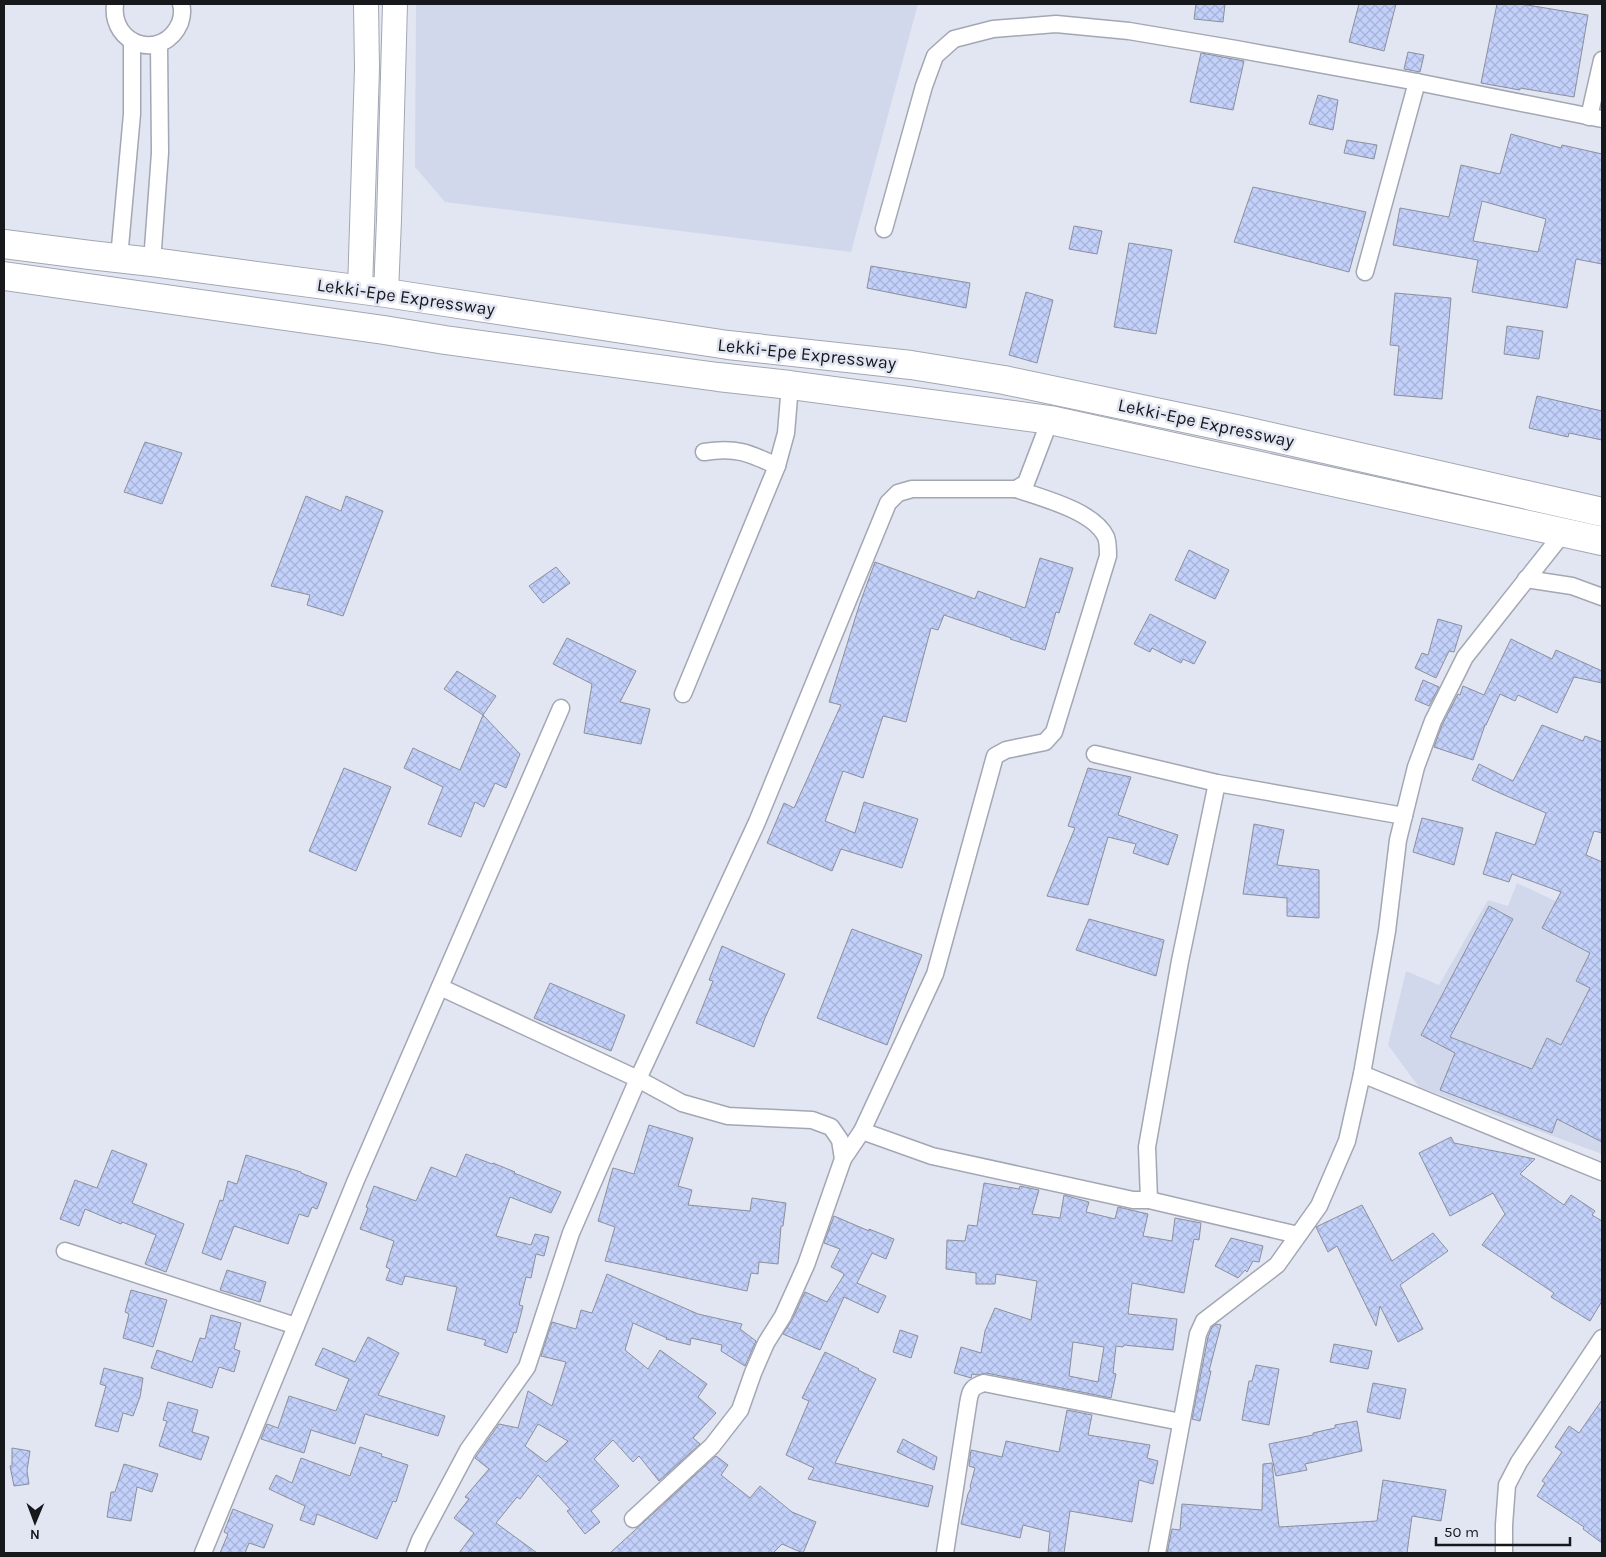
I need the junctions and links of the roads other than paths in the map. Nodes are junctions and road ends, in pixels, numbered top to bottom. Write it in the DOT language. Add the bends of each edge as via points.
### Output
graph roads {
  1 [pos="115,4"];
  2 [pos="181,4"];
  3 [pos="366,4"];
  4 [pos="395,4"];
  5 [pos="132,41"];
  6 [pos="159,44"];
  7 [pos="1602,60"];
  8 [pos="1417,82"];
  9 [pos="1596,118"];
  10 [pos="364,219"];
  11 [pos="389,220"];
  12 [pos="884,229"];
  13 [pos="4,244"];
  14 [pos="120,258"];
  15 [pos="152,262"];
  16 [pos="1365,272"];
  17 [pos="4,276"];
  18 [pos="373,292"];
  19 [pos="790,385"];
  20 [pos="1050,420"];
  21 [pos="704,452"];
  22 [pos="777,466"];
  23 [pos="1016,489"];
  24 [pos="1602,512"];
  25 [pos="1564,532"];
  26 [pos="1602,541"];
  27 [pos="1526,578"];
  28 [pos="1602,597"];
  29 [pos="683,694"];
  30 [pos="561,708"];
  31 [pos="1095,754"];
  32 [pos="1217,783"];
  33 [pos="1404,816"];
  34 [pos="440,988"];
  35 [pos="1362,1074"];
  36 [pos="638,1078"];
  37 [pos="862,1131"];
  38 [pos="843,1159"];
  39 [pos="1602,1172"];
  40 [pos="1149,1200"];
  41 [pos="1298,1235"];
  42 [pos="65,1251"];
  43 [pos="296,1326"];
  44 [pos="1602,1338"];
  45 [pos="1181,1422"];
  46 [pos="633,1519"];
  47 [pos="203,1553"];
  48 [pos="415,1553"];
  49 [pos="945,1553"];
  50 [pos="1157,1553"];
  51 [pos="1504,1553"];
  1 -- 5 [label="street" via="117,24"];
  2 -- 6 [label="street" via="177,30"];
  3 -- 10 [label="street"];
  4 -- 11 [label="street"];
  5 -- 6 [label="street"];
  5 -- 14 [label="street" via="132,114"];
  6 -- 15 [label="street" via="160,152"];
  7 -- 9 [label="street"];
  8 -- 9 [label="street"];
  8 -- 12 [label="street" via="1129,31 1056,24 993,29 954,39 935,56"];
  8 -- 16 [label="street"];
  10 -- 11 [label="street"];
  10 -- 18 [label="street"];
  11 -- 18 [label="street"];
  13 -- 14 [label="highway, Lekki-Epe Expressway"];
  14 -- 15 [label="highway, Lekki-Epe Expressway"];
  15 -- 18 [label="highway, Lekki-Epe Expressway"];
  17 -- 19 [label="highway, Lekki-Epe Expressway" via="445,340"];
  18 -- 24 [label="highway, Lekki-Epe Expressway" via="728,345 911,365 1004,380"];
  19 -- 20 [label="highway, Lekki-Epe Expressway"];
  19 -- 22 [label="street" via="786,433"];
  20 -- 23 [label="street" via="1026,483"];
  20 -- 25 [label="highway, Lekki-Epe Expressway"];
  21 -- 22 [label="street" via="724,449 751,454"];
  22 -- 29 [label="street"];
  23 -- 36 [label="street" via="912,489 898,493 888,503 757,822"];
  23 -- 37 [label="street" via="1083,514 1097,523 1107,538 1108,556 1054,732 1045,742 1006,750 995,756 936,974"];
  25 -- 26 [label="highway, Lekki-Epe Expressway"];
  25 -- 27 [label="street"];
  27 -- 28 [label="street" via="1572,586"];
  27 -- 33 [label="street" via="1464,657 1433,721 1416,768"];
  30 -- 34 [label="street"];
  31 -- 32 [label="street"];
  32 -- 33 [label="street"];
  32 -- 40 [label="street" via="1180,961 1147,1148"];
  33 -- 35 [label="street"];
  34 -- 36 [label="street"];
  34 -- 43 [label="street"];
  35 -- 39 [label="street"];
  35 -- 41 [label="street" via="1347,1141 1318,1206"];
  36 -- 38 [label="street" via="682,1103 728,1116 812,1120 831,1127 840,1140"];
  36 -- 48 [label="street" via="571,1233 527,1367 468,1450"];
  37 -- 38 [label="street"];
  37 -- 40 [label="street" via="932,1156 1133,1200"];
  38 -- 46 [label="street" via="806,1265 759,1358 740,1410 712,1446"];
  40 -- 41 [label="street"];
  41 -- 45 [label="street" via="1277,1265 1204,1321 1198,1334"];
  42 -- 43 [label="street"];
  43 -- 47 [label="street"];
  44 -- 51 [label="street" via="1507,1485"];
  45 -- 49 [label="street" via="984,1383 975,1386 970,1393"];
  45 -- 50 [label="street"];
}
